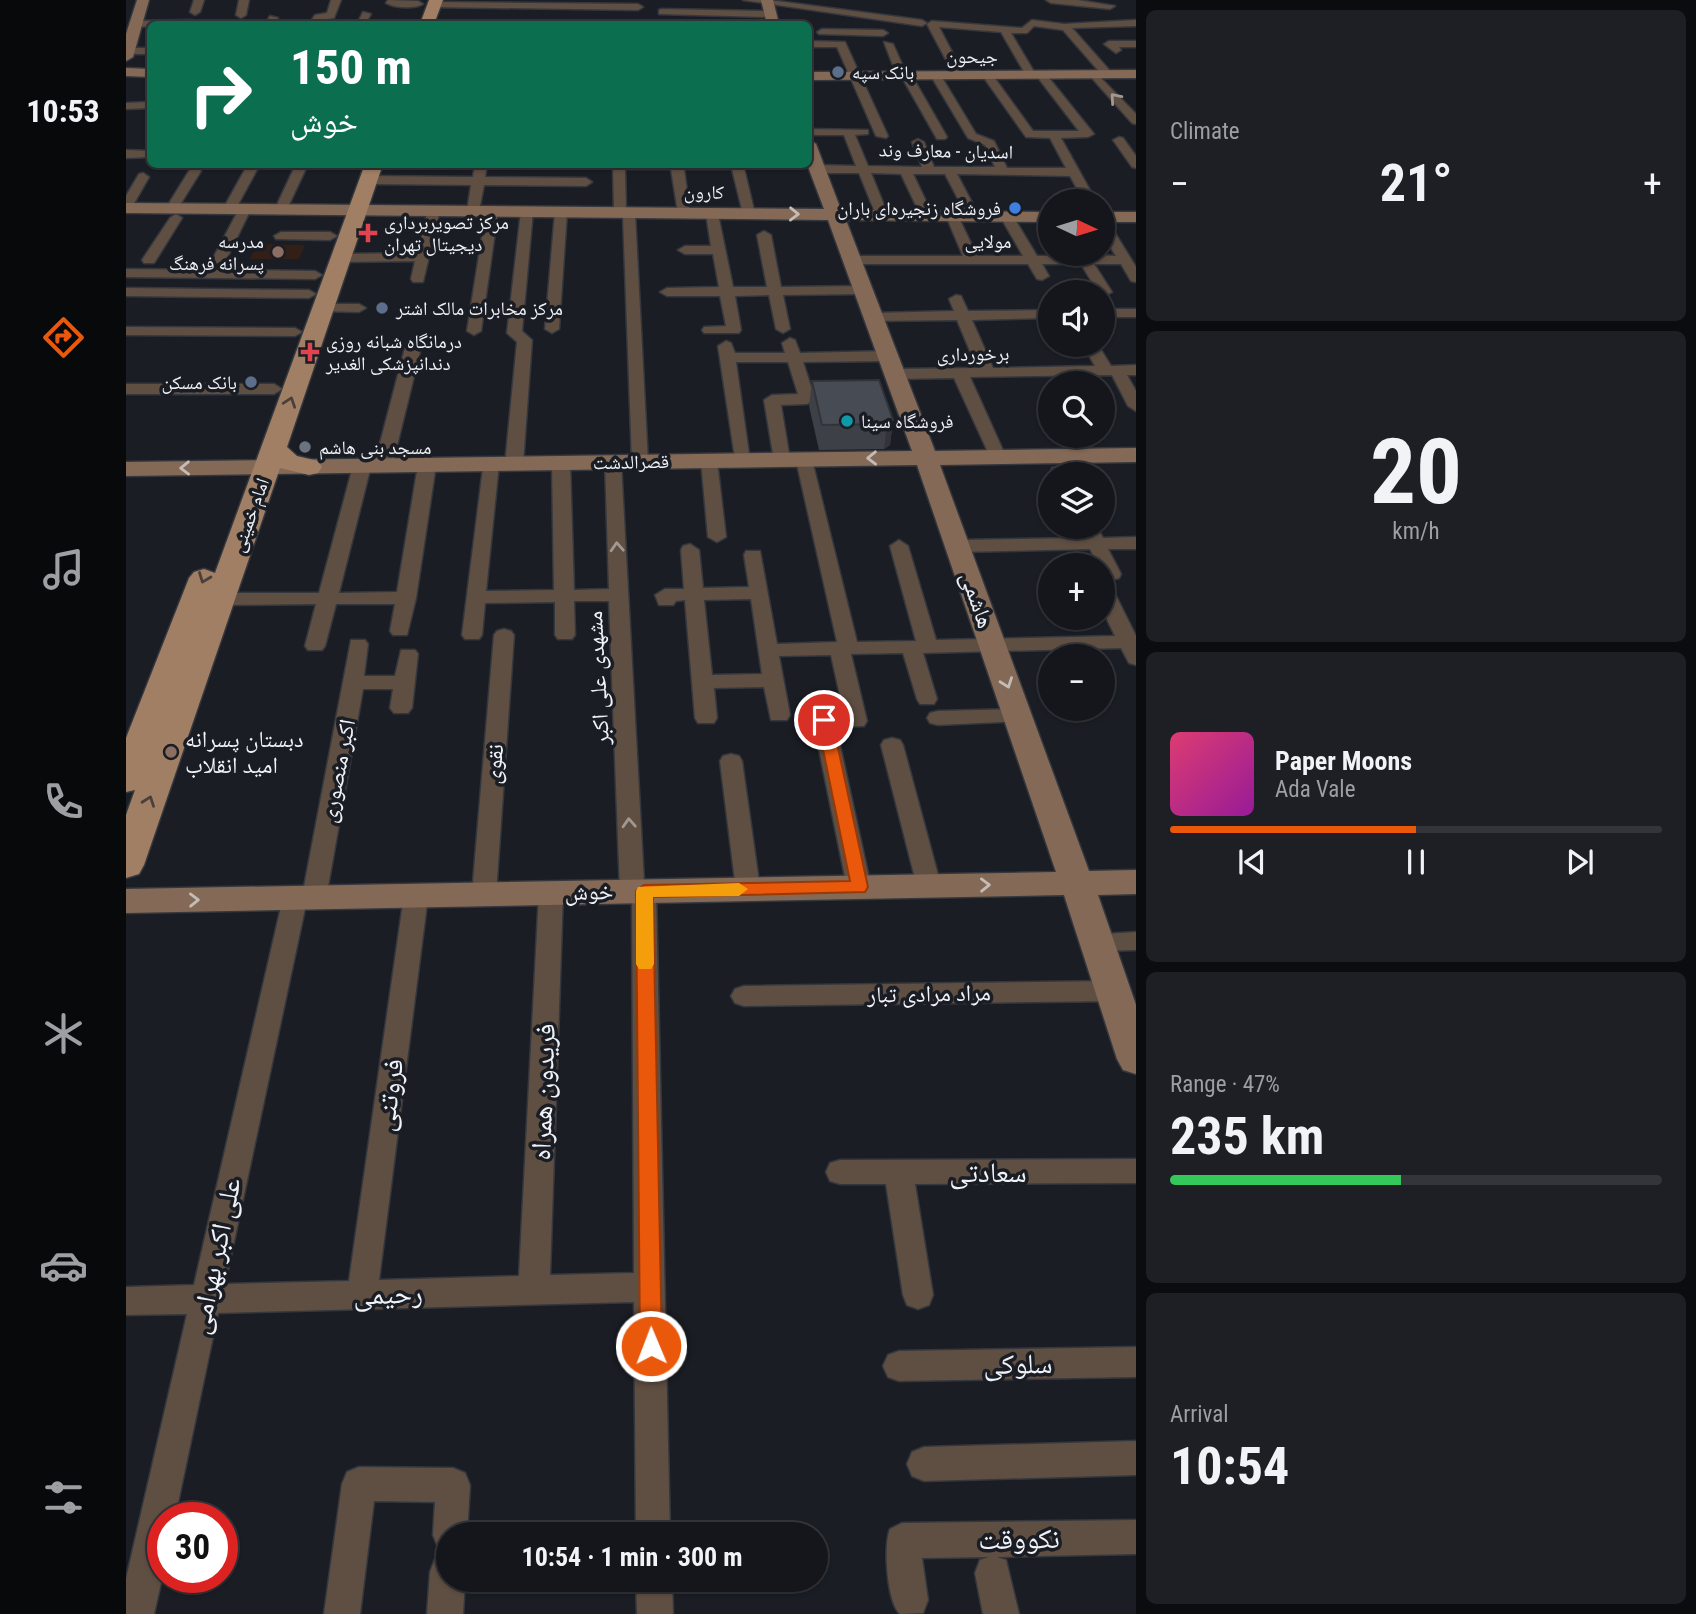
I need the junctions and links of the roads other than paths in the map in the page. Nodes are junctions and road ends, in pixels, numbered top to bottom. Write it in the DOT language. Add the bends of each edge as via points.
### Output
graph roads {
  1 [pos="199,0"];
  2 [pos="244,0"];
  3 [pos="662,0"];
  4 [pos="748,0"];
  5 [pos="1051,0"];
  6 [pos="339,2"];
  7 [pos="391,3"];
  8 [pos="435,3"];
  9 [pos="586,3"];
  10 [pos="136,6"];
  11 [pos="538,7"];
  12 [pos="491,8"];
  13 [pos="638,8"];
  14 [pos="419,11"];
  15 [pos="662,12"];
  16 [pos="772,13"];
  17 [pos="366,14"];
  18 [pos="235,18"];
  19 [pos="799,18"];
  20 [pos="842,18"];
  21 [pos="194,19"];
  22 [pos="315,21"];
  23 [pos="362,21"];
  24 [pos="663,21"];
  25 [pos="1032,23"];
  26 [pos="927,24"];
  27 [pos="1097,24"];
  28 [pos="1135,25"];
  29 [pos="1068,26"];
  30 [pos="812,32"];
  31 [pos="883,33"];
  32 [pos="1006,34"];
  33 [pos="839,35"];
  34 [pos="131,36"];
  35 [pos="1031,36"];
  36 [pos="812,43"];
  37 [pos="888,44"];
  38 [pos="1136,44"];
  39 [pos="147,49"];
  40 [pos="830,66"];
  41 [pos="852,71"];
  42 [pos="126,72"];
  43 [pos="147,73"];
  44 [pos="1136,74"];
  45 [pos="959,75"];
  46 [pos="987,75"];
  47 [pos="1036,75"];
  48 [pos="1101,75"];
  49 [pos="812,76"];
  50 [pos="905,76"];
  51 [pos="936,76"];
  52 [pos="126,106"];
  53 [pos="147,106"];
  54 [pos="1136,121"];
  55 [pos="812,132"];
  56 [pos="848,132"];
  57 [pos="951,132"];
  58 [pos="1054,135"];
  59 [pos="1119,140"];
  60 [pos="918,142"];
  61 [pos="126,154"];
  62 [pos="147,154"];
  63 [pos="812,155"];
  64 [pos="1136,164"];
  65 [pos="252,168"];
  66 [pos="300,168"];
  67 [pos="443,168"];
  68 [pos="480,168"];
  69 [pos="619,168"];
  70 [pos="677,168"];
  71 [pos="738,168"];
  72 [pos="863,169"];
  73 [pos="368,170"];
  74 [pos="905,170"];
  75 [pos="929,170"];
  76 [pos="949,170"];
  77 [pos="195,171"];
  78 [pos="398,171"];
  79 [pos="1003,171"];
  80 [pos="1074,172"];
  81 [pos="126,175"];
  82 [pos="478,181"];
  83 [pos="586,183"];
  84 [pos="438,185"];
  85 [pos="1083,189"];
  86 [pos="126,208"];
  87 [pos="519,208"];
  88 [pos="237,209"];
  89 [pos="281,209"];
  90 [pos="349,209"];
  91 [pos="434,210"];
  92 [pos="483,211"];
  93 [pos="561,212"];
  94 [pos="174,213"];
  95 [pos="624,213"];
  96 [pos="684,213"];
  97 [pos="712,214"];
  98 [pos="749,214"];
  99 [pos="834,215"];
  100 [pos="882,215"];
  101 [pos="927,216"];
  102 [pos="952,216"];
  103 [pos="973,216"];
  104 [pos="1006,216"];
  105 [pos="1038,216"];
  106 [pos="1115,217"];
  107 [pos="1136,217"];
  108 [pos="764,235"];
  109 [pos="281,237"];
  110 [pos="1115,244"];
  111 [pos="336,247"];
  112 [pos="685,250"];
  113 [pos="720,255"];
  114 [pos="424,257"];
  115 [pos="1115,259"];
  116 [pos="219,260"];
  117 [pos="296,260"];
  118 [pos="851,260"];
  119 [pos="922,260"];
  120 [pos="972,260"];
  121 [pos="1032,260"];
  122 [pos="1038,260"];
  123 [pos="1125,260"];
  124 [pos="698,261"];
  125 [pos="126,274"];
  126 [pos="501,274"];
  127 [pos="1042,276"];
  128 [pos="929,278"];
  129 [pos="1136,278"];
  130 [pos="418,279"];
  131 [pos="666,288"];
  132 [pos="863,290"];
  133 [pos="775,291"];
  134 [pos="126,292"];
  135 [pos="316,292"];
  136 [pos="727,292"];
  137 [pos="956,299"];
  138 [pos="359,308"];
  139 [pos="668,310"];
  140 [pos="1130,313"];
  141 [pos="1038,314"];
  142 [pos="962,315"];
  143 [pos="873,317"];
  144 [pos="552,329"];
  145 [pos="709,330"];
  146 [pos="126,331"];
  147 [pos="474,331"];
  148 [pos="295,332"];
  149 [pos="1136,332"];
  150 [pos="789,343"];
  151 [pos="413,348"];
  152 [pos="727,352"];
  153 [pos="1100,357"];
  154 [pos="891,365"];
  155 [pos="1136,370"];
  156 [pos="1111,371"];
  157 [pos="1038,372"];
  158 [pos="960,373"];
  159 [pos="987,373"];
  160 [pos="1115,377"];
  161 [pos="126,389"];
  162 [pos="274,389"];
  163 [pos="1136,406"];
  164 [pos="1136,455"];
  165 [pos="926,457"];
  166 [pos="998,457"];
  167 [pos="793,460"];
  168 [pos="261,461"];
  169 [pos="709,461"];
  170 [pos="742,461"];
  171 [pos="613,462"];
  172 [pos="640,462"];
  173 [pos="561,463"];
  174 [pos="502,464"];
  175 [pos="427,465"];
  176 [pos="373,466"];
  177 [pos="309,467"];
  178 [pos="126,469"];
  179 [pos="717,537"];
  180 [pos="1094,539"];
  181 [pos="1097,544"];
  182 [pos="1136,544"];
  183 [pos="899,545"];
  184 [pos="958,546"];
  185 [pos="690,550"];
  186 [pos="1102,553"];
  187 [pos="753,555"];
  188 [pos="759,593"];
  189 [pos="692,594"];
  190 [pos="619,595"];
  191 [pos="564,596"];
  192 [pos="476,597"];
  193 [pos="327,598"];
  194 [pos="406,598"];
  195 [pos="220,599"];
  196 [pos="666,601"];
  197 [pos="1115,614"];
  198 [pos="400,631"];
  199 [pos="472,635"];
  200 [pos="504,635"];
  201 [pos="565,635"];
  202 [pos="358,644"];
  203 [pos="993,644"];
  204 [pos="315,646"];
  205 [pos="919,646"];
  206 [pos="844,648"];
  207 [pos="1133,648"];
  208 [pos="769,650"];
  209 [pos="408,654"];
  210 [pos="774,680"];
  211 [pos="404,682"];
  212 [pos="702,682"];
  213 [pos="353,683"];
  214 [pos="927,699"];
  215 [pos="401,708"];
  216 [pos="779,715"];
  217 [pos="1018,716"];
  218 [pos="706,718"];
  219 [pos="938,718"];
  220 [pos="136,727"];
  221 [pos="892,745"];
  222 [pos="731,761"];
  223 [pos="126,781"];
  224 [pos="126,865"];
  225 [pos="1136,882"];
  226 [pos="1077,883"];
  227 [pos="929,886"];
  228 [pos="859,887"];
  229 [pos="748,889"];
  230 [pos="638,891"];
  231 [pos="551,893"];
  232 [pos="484,894"];
  233 [pos="416,895"];
  234 [pos="304,898"];
  235 [pos="126,901"];
  236 [pos="1097,942"];
  237 [pos="1136,942"];
  238 [pos="1114,991"];
  239 [pos="744,996"];
  240 [pos="1136,1059"];
  241 [pos="1136,1171"];
  242 [pos="840,1172"];
  243 [pos="899,1172"];
  244 [pos="913,1263"];
  245 [pos="650,1287"];
  246 [pos="534,1290"];
  247 [pos="362,1295"];
  248 [pos="918,1295"];
  249 [pos="206,1299"];
  250 [pos="126,1301"];
  251 [pos="1136,1362"];
  252 [pos="899,1366"];
  253 [pos="1136,1458"];
  254 [pos="924,1464"];
  255 [pos="451,1522"];
  256 [pos="653,1522"];
  257 [pos="1136,1537"];
  258 [pos="993,1573"];
  259 [pos="447,1592"];
  260 [pos="654,1592"];
  261 [pos="910,1600"];
  262 [pos="136,1614"];
  263 [pos="342,1614"];
  264 [pos="445,1614"];
  265 [pos="654,1614"];
  266 [pos="1000,1614"];
  1 -- 21 [label="street"];
  2 -- 18 [label="street"];
  3 -- 15 [label="street"];
  4 -- 16 [label="street"];
  5 -- 28 [label="street" via="1113,7"];
  6 -- 22 [label="street" via="331,16"];
  7 -- 14 [label="street"];
  8 -- 12 [label="street"];
  8 -- 14 [label="main road"];
  9 -- 11 [label="street"];
  9 -- 13 [label="street" via="598,11"];
  10 -- 34 [label="main road"];
  11 -- 12 [label="street"];
  15 -- 16 [label="street"];
  15 -- 24 [label="street"];
  16 -- 26 [label="street"];
  17 -- 23 [label="street"];
  19 -- 20 [label="street"];
  25 -- 29 [label="street"];
  25 -- 32 [label="street" via="1024,32"];
  26 -- 32 [label="street"];
  26 -- 45 [label="street"];
  27 -- 28 [label="street"];
  27 -- 29 [label="street"];
  27 -- 38 [label="street" via="1115,45"];
  29 -- 48 [label="street"];
  30 -- 33 [label="street"];
  31 -- 33 [label="street"];
  32 -- 35 [label="street"];
  32 -- 47 [label="street"];
  33 -- 36 [label="street"];
  33 -- 41 [label="street"];
  34 -- 39 [label="street"];
  37 -- 50 [label="street"];
  40 -- 41 [label="street"];
  41 -- 49 [label="main road, جیحون"];
  41 -- 50 [label="main road, جیحون"];
  41 -- 56 [label="street" via="882,134"];
  42 -- 43 [label="main road"];
  44 -- 48 [label="main road, جیحون"];
  45 -- 46 [label="main road, جیحون"];
  45 -- 51 [label="main road, جیحون"];
  46 -- 47 [label="main road, جیحون"];
  46 -- 58 [label="street" via="1030,135"];
  47 -- 48 [label="main road, جیحون"];
  47 -- 58 [label="street" via="1088,134"];
  54 -- 48 [label="street, one-way"];
  50 -- 51 [label="main road, جیحون"];
  50 -- 57 [label="street"];
  51 -- 57 [label="street"];
  52 -- 53 [label="street"];
  55 -- 56 [label="street"];
  56 -- 72 [label="street"];
  57 -- 79 [label="street" via="990,143"];
  58 -- 80 [label="street"];
  59 -- 64 [label="street"];
  60 -- 75 [label="street"];
  61 -- 62 [label="street"];
  63 -- 72 [label="street, اسدیان - معارف وند"];
  63 -- 99 [label="main road, هاشمی"];
  65 -- 88 [label="street"];
  66 -- 89 [label="street"];
  67 -- 84 [label="street"];
  68 -- 82 [label="street"];
  69 -- 95 [label="street"];
  70 -- 96 [label="street"];
  71 -- 98 [label="street"];
  72 -- 74 [label="street, اسدیان - معارف وند"];
  72 -- 100 [label="street"];
  73 -- 78 [label="street"];
  73 -- 84 [label="street"];
  73 -- 90 [label="main road, امام خمینی"];
  74 -- 75 [label="street, اسدیان - معارف وند"];
  74 -- 101 [label="street"];
  75 -- 76 [label="street, اسدیان - معارف وند"];
  76 -- 79 [label="street, اسدیان - معارف وند"];
  76 -- 103 [label="street"];
  77 -- 94 [label="street"];
  79 -- 80 [label="street, اسدیان - معارف وند"];
  80 -- 85 [label="street"];
  81 -- 86 [label="street" via="142,176"];
  82 -- 83 [label="street"];
  82 -- 84 [label="street"];
  82 -- 92 [label="street"];
  86 -- 94 [label="main road, کارون"];
  87 -- 92 [label="main road, کارون"];
  87 -- 93 [label="main road, کارون"];
  87 -- 126 [label="street"];
  88 -- 89 [label="main road, کارون"];
  88 -- 94 [label="main road, کارون"];
  88 -- 116 [label="street"];
  89 -- 90 [label="main road, کارون"];
  90 -- 91 [label="main road, کارون"];
  90 -- 111 [label="main road, امام خمینی"];
  91 -- 92 [label="main road, کارون"];
  91 -- 114 [label="street"];
  92 -- 126 [label="street"];
  93 -- 95 [label="main road, کارون"];
  93 -- 144 [label="street"];
  94 -- 116 [label="street" via="143,260"];
  95 -- 96 [label="main road, کارون"];
  95 -- 172 [label="street" via="635,293"];
  96 -- 97 [label="main road, کارون"];
  97 -- 98 [label="main road, کارون"];
  97 -- 113 [label="street"];
  98 -- 99 [label="main road, کارون, one-way"];
  99 -- 100 [label="main road, کارون"];
  99 -- 118 [label="main road, هاشمی"];
  100 -- 101 [label="main road, کارون"];
  101 -- 102 [label="main road, کارون"];
  102 -- 103 [label="main road, کارون"];
  102 -- 120 [label="street"];
  103 -- 104 [label="main road, کارون"];
  104 -- 105 [label="main road, کارون"];
  104 -- 121 [label="street"];
  106 -- 107 [label="main road"];
  108 -- 133 [label="street"];
  109 -- 111 [label="street"];
  110 -- 123 [label="street"];
  111 -- 114 [label="street"];
  111 -- 135 [label="main road, امام خمینی"];
  112 -- 113 [label="street"];
  113 -- 124 [label="street"];
  113 -- 136 [label="street"];
  114 -- 130 [label="street"];
  115 -- 123 [label="street, مولایی"];
  116 -- 117 [label="street"];
  118 -- 119 [label="street, مولایی"];
  118 -- 132 [label="main road, هاشمی"];
  119 -- 120 [label="street, مولایی"];
  119 -- 128 [label="street"];
  120 -- 121 [label="street, مولایی"];
  121 -- 122 [label="street, مولایی"];
  121 -- 127 [label="street"];
  123 -- 129 [label="street"];
  125 -- 135 [label="street"];
  126 -- 147 [label="street"];
  126 -- 174 [label="street" via="514,333 525,340"];
  131 -- 136 [label="street"];
  131 -- 139 [label="street"];
  132 -- 133 [label="street"];
  132 -- 143 [label="main road, هاشمی"];
  133 -- 136 [label="street"];
  133 -- 150 [label="street"];
  134 -- 135 [label="street"];
  135 -- 138 [label="street"];
  135 -- 148 [label="main road, امام خمینی"];
  168 -- 135 [label="main road, امام خمینی, one-way"];
  136 -- 145 [label="street" via="734,330"];
  137 -- 142 [label="street"];
  140 -- 149 [label="street"];
  141 -- 142 [label="street"];
  142 -- 143 [label="street"];
  142 -- 159 [label="street"];
  143 -- 154 [label="main road, هاشمی"];
  146 -- 148 [label="street"];
  148 -- 162 [label="main road, امام خمینی"];
  150 -- 152 [label="street"];
  150 -- 154 [label="street"];
  150 -- 167 [label="street" via="807,400 772,400"];
  151 -- 176 [label="street"];
  152 -- 170 [label="street"];
  153 -- 156 [label="street"];
  154 -- 158 [label="street, برخورداری"];
  154 -- 165 [label="main road, هاشمی"];
  155 -- 156 [label="street, برخورداری"];
  157 -- 159 [label="street, برخورداری"];
  158 -- 159 [label="street, برخورداری"];
  158 -- 166 [label="street"];
  160 -- 163 [label="street"];
  161 -- 162 [label="street" via="248,393"];
  162 -- 168 [label="main road, امام خمینی"];
  164 -- 166 [label="main road, قصرالدشت"];
  165 -- 166 [label="main road, قصرالدشت"];
  165 -- 167 [label="main road, قصرالدشت, one-way"];
  165 -- 184 [label="main road, هاشمی"];
  167 -- 170 [label="main road, قصرالدشت"];
  167 -- 206 [label="street"];
  168 -- 177 [label="main road" via="278,457"];
  168 -- 178 [label="main road, one-way"];
  168 -- 195 [label="main road, امام خمینی"];
  168 -- 220 [label="main road, امام خمینی, one-way"];
  169 -- 170 [label="main road, قصرالدشت"];
  169 -- 172 [label="main road, قصرالدشت"];
  169 -- 179 [label="street"];
  171 -- 172 [label="main road, قصرالدشت"];
  171 -- 173 [label="main road, قصرالدشت"];
  190 -- 171 [label="street, مشهدی علی اکبر, one-way"];
  173 -- 174 [label="main road, قصرالدشت"];
  173 -- 191 [label="street"];
  174 -- 175 [label="main road, قصرالدشت"];
  174 -- 192 [label="street"];
  175 -- 176 [label="main road, قصرالدشت"];
  175 -- 194 [label="street"];
  176 -- 177 [label="main road, قصرالدشت"];
  176 -- 193 [label="street"];
  180 -- 181 [label="street"];
  181 -- 182 [label="street"];
  181 -- 184 [label="street"];
  181 -- 186 [label="street"];
  183 -- 205 [label="street"];
  184 -- 203 [label="main road, هاشمی"];
  185 -- 189 [label="street"];
  187 -- 188 [label="street"];
  188 -- 189 [label="street"];
  188 -- 208 [label="street"];
  189 -- 196 [label="street" via="665,595"];
  189 -- 212 [label="street"];
  190 -- 191 [label="street"];
  230 -- 190 [label="street, مشهدی علی اکبر, one-way"];
  191 -- 192 [label="street"];
  191 -- 201 [label="street"];
  192 -- 199 [label="street"];
  193 -- 194 [label="street"];
  193 -- 195 [label="street"];
  193 -- 204 [label="street"];
  194 -- 198 [label="street"];
  224 -- 195 [label="main road, امام خمینی, one-way"];
  197 -- 207 [label="street"];
  200 -- 232 [label="street, نقوی"];
  202 -- 213 [label="street, اکبر منصوری"];
  203 -- 205 [label="street"];
  203 -- 207 [label="street"];
  203 -- 217 [label="main road, هاشمی, one-way"];
  205 -- 206 [label="street"];
  205 -- 214 [label="street"];
  206 -- 208 [label="street"];
  206 -- 228 [label="street" via="856,721 824,720"];
  208 -- 210 [label="street"];
  209 -- 211 [label="street"];
  210 -- 212 [label="street"];
  210 -- 216 [label="street"];
  211 -- 213 [label="street"];
  211 -- 215 [label="street"];
  212 -- 218 [label="street"];
  213 -- 234 [label="street, اکبر منصوری"];
  217 -- 219 [label="street"];
  217 -- 226 [label="main road, هاشمی"];
  220 -- 223 [label="main road, امام خمینی"];
  221 -- 227 [label="street"];
  222 -- 229 [label="street"];
  225 -- 226 [label="main road, خوش"];
  227 -- 226 [label="main road, خوش, one-way"];
  226 -- 236 [label="main road, هاشمی"];
  227 -- 228 [label="main road, خوش"];
  228 -- 229 [label="main road, خوش"];
  229 -- 230 [label="main road, خوش"];
  230 -- 231 [label="main road, خوش"];
  230 -- 245 [label="street, مشهدی علی اکبر"];
  231 -- 232 [label="main road, خوش"];
  231 -- 246 [label="street, فریدون همراه"];
  232 -- 233 [label="main road, خوش"];
  233 -- 234 [label="main road, خوش"];
  233 -- 247 [label="street, فروتنی"];
  235 -- 234 [label="main road, خوش, one-way"];
  234 -- 249 [label="street, علی اکبر بهرامی"];
  236 -- 237 [label="street"];
  236 -- 238 [label="main road, هاشمی"];
  238 -- 239 [label="street, مراد مرادی تبار"];
  238 -- 240 [label="main road, هاشمی"];
  241 -- 243 [label="street, سعادتی"];
  242 -- 243 [label="street, سعادتی"];
  243 -- 244 [label="street"];
  244 -- 248 [label="street"];
  245 -- 246 [label="street, رحیمی"];
  245 -- 256 [label="street, مشهدی علی اکبر"];
  246 -- 247 [label="street, رحیمی"];
  247 -- 249 [label="street, رحیمی"];
  249 -- 250 [label="street, رحیمی"];
  249 -- 262 [label="street, علی اکبر بهرامی"];
  251 -- 252 [label="street, سلوکی"];
  253 -- 254 [label="street"];
  255 -- 263 [label="street" via="453,1485 359,1484"];
  257 -- 261 [label="street, نکووقت" via="902,1541"];
  258 -- 266 [label="street"];
  259 -- 264 [label="street"];
  260 -- 265 [label="street"];
}
